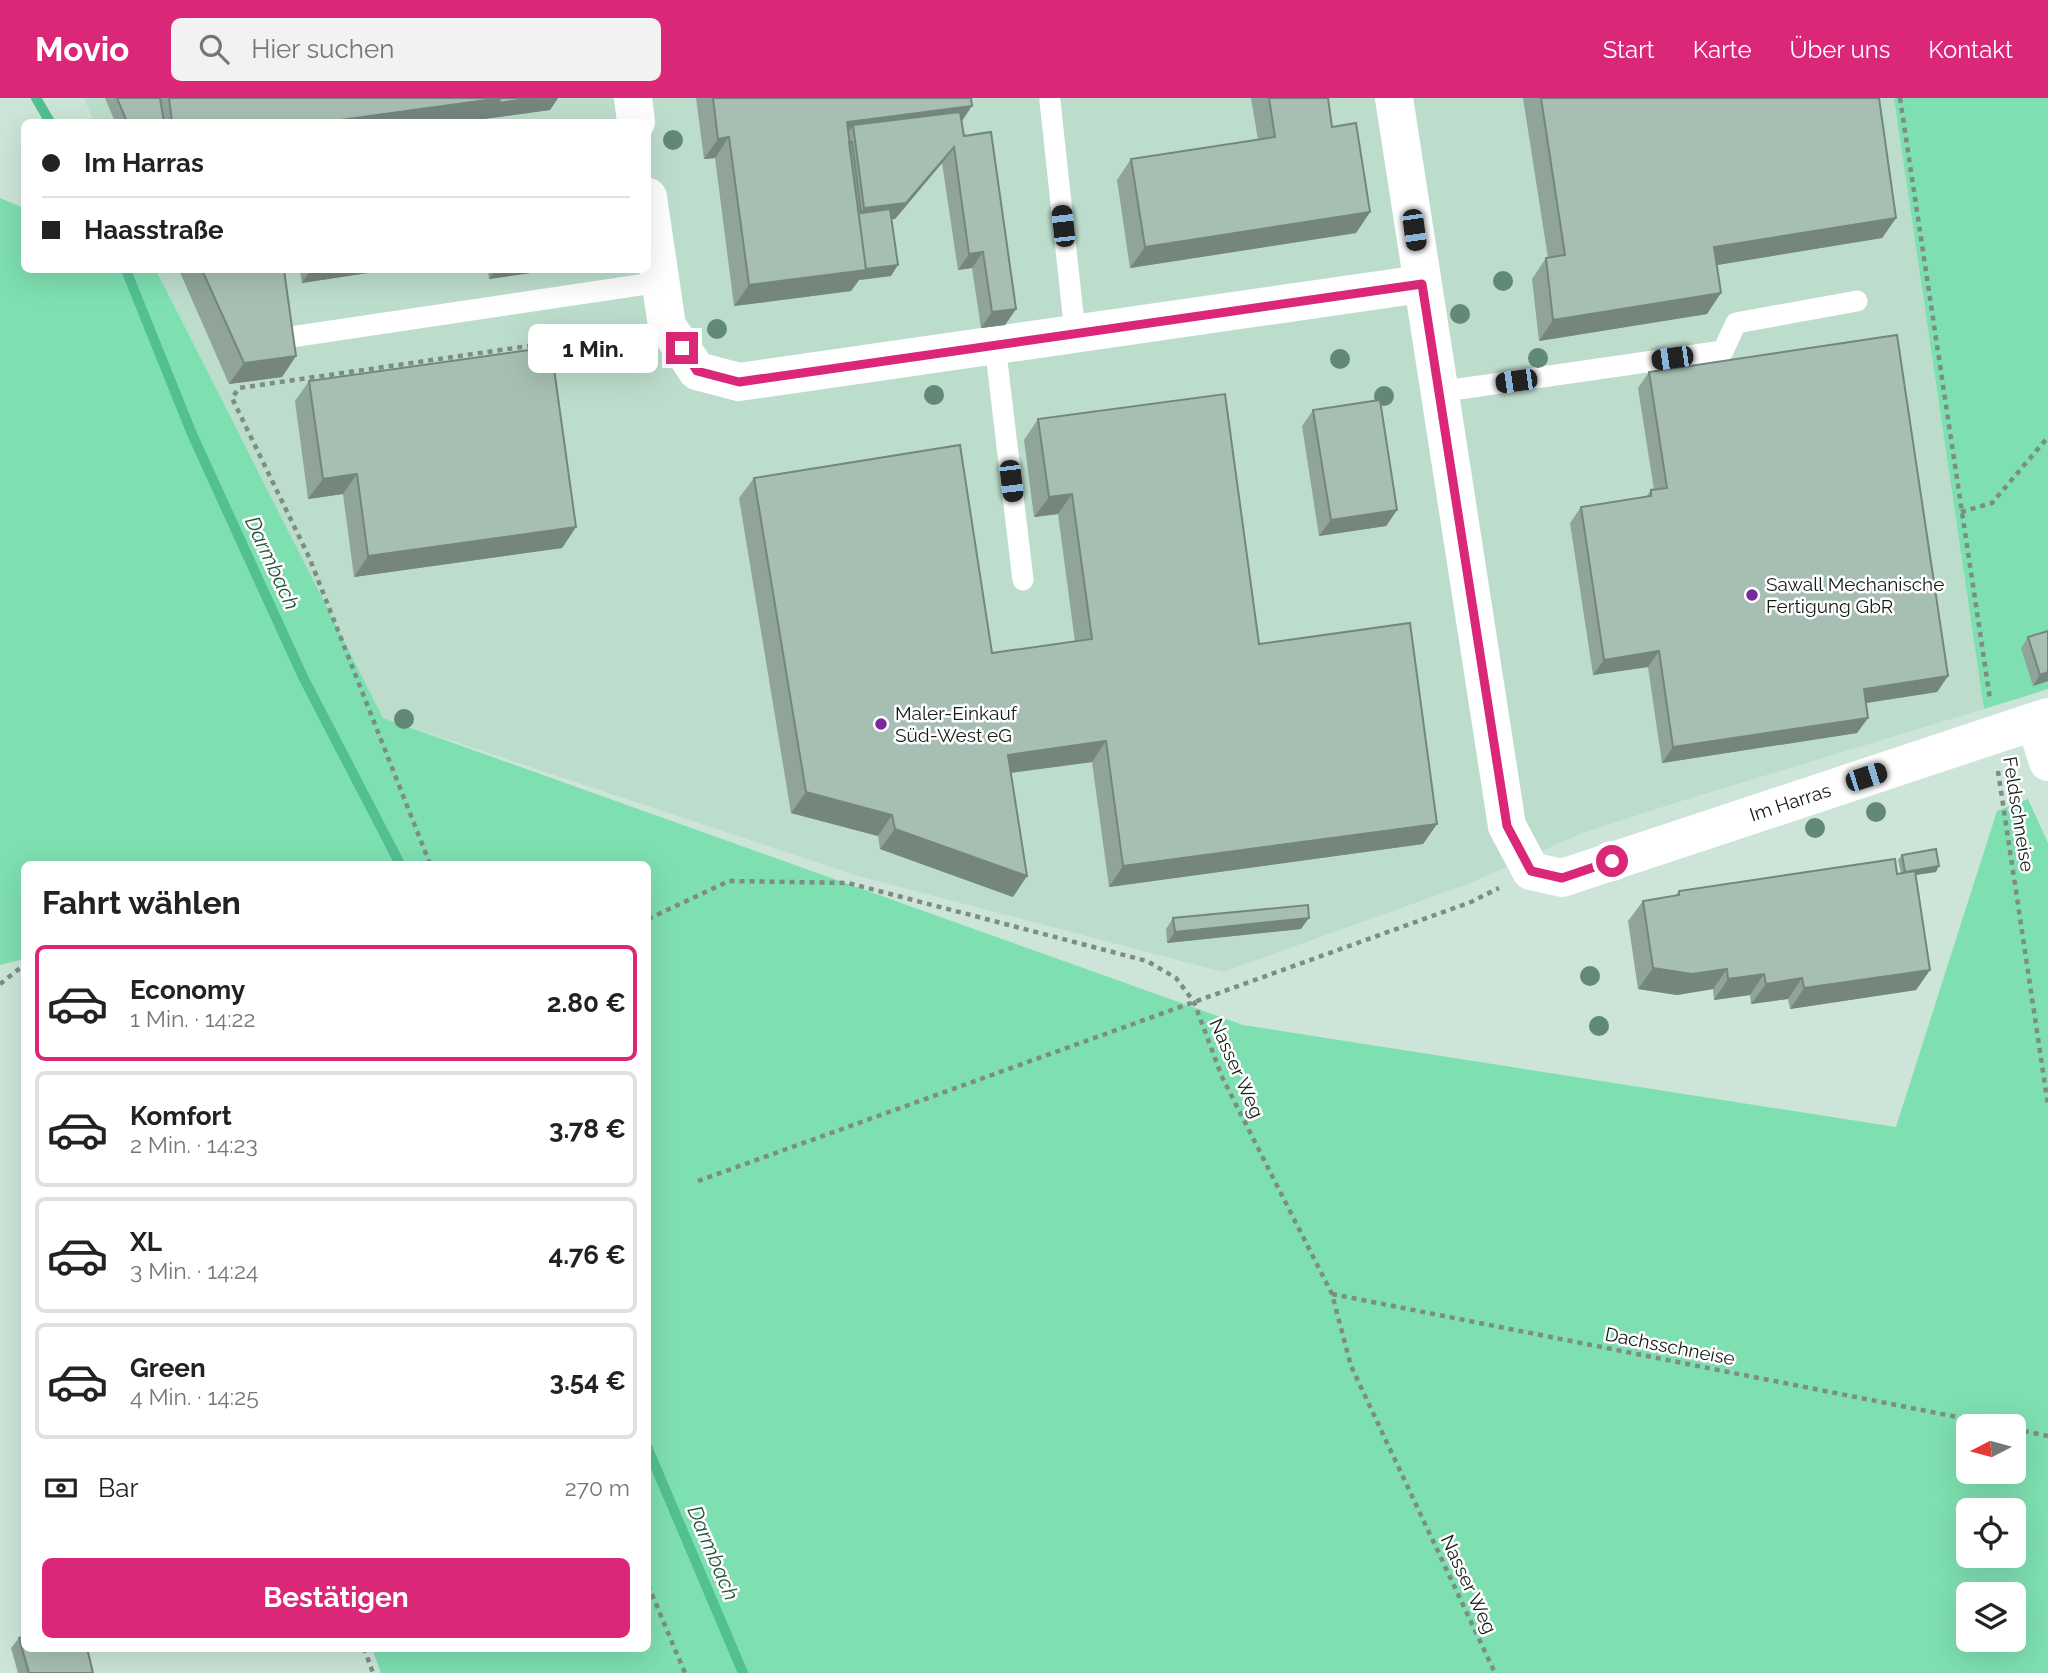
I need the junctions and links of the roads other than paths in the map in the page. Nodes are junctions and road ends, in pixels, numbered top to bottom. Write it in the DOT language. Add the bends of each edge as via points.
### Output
graph roads {
  1 [pos="633,98"];
  2 [pos="1394,98"];
  3 [pos="1050,101"];
  4 [pos="636,119"];
  5 [pos="651,218"];
  6 [pos="660,282"];
  7 [pos="1422,284"];
  8 [pos="1857,301"];
  9 [pos="1075,333"];
  10 [pos="291,337"];
  11 [pos="995,345"];
  12 [pos="1438,392"];
  13 [pos="1023,580"];
  14 [pos="2041,719"];
  15 [pos="2048,762"];
  1 -- 4 [label="street"];
  2 -- 7 [label="street"];
  3 -- 9 [label="lane"];
  5 -- 6 [label="street"];
  6 -- 10 [label="lane"];
  6 -- 11 [label="street" via="667,326 697,371 739,382"];
  7 -- 9 [label="street"];
  7 -- 12 [label="street"];
  8 -- 12 [label="lane" via="1736,323 1723,351"];
  9 -- 11 [label="street"];
  11 -- 13 [label="lane"];
  12 -- 14 [label="street, Im Harras" via="1507,826 1531,871 1562,878"];
  14 -- 15 [label="street"];
}
